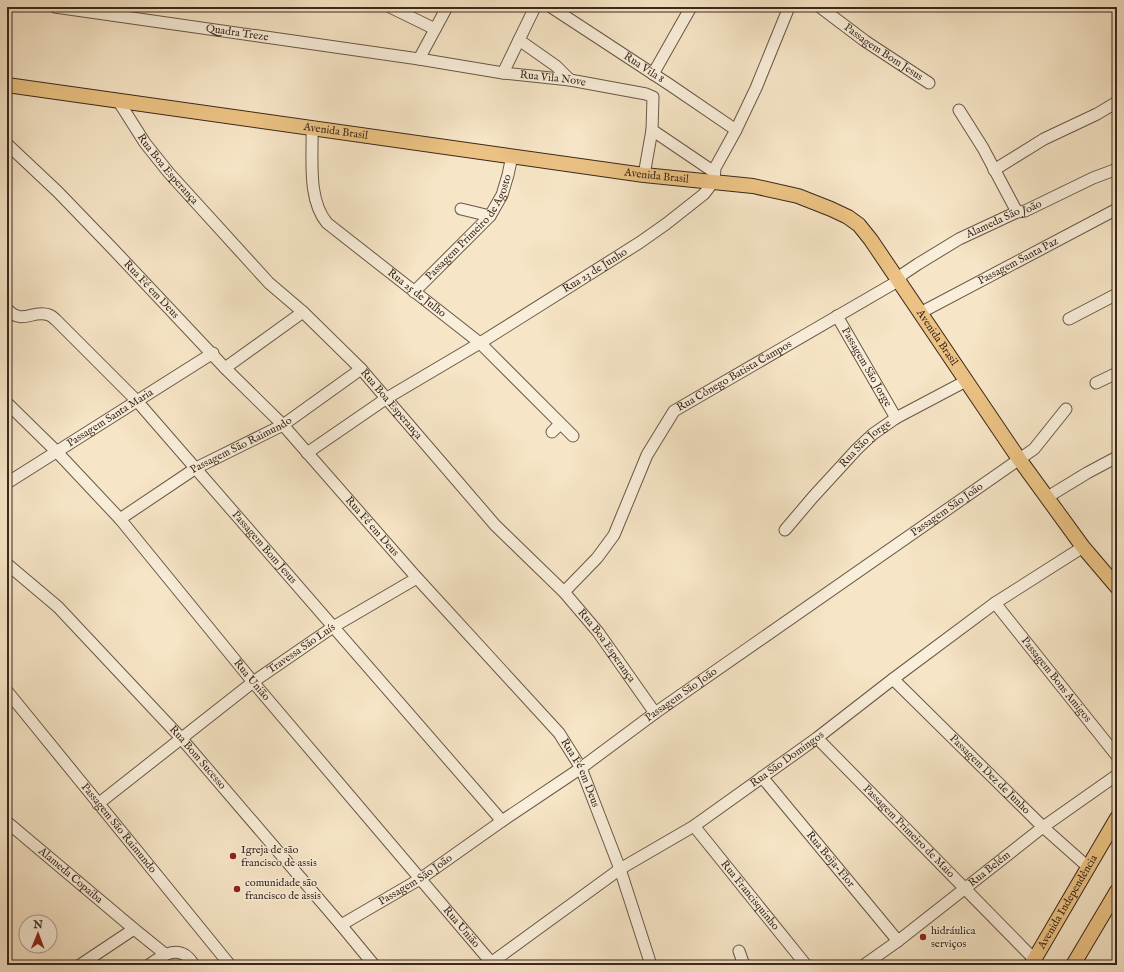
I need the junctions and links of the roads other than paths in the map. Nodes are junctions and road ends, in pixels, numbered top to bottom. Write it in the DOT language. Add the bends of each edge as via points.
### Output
graph roads {
  1 [pos="55,7"];
  2 [pos="390,7"];
  3 [pos="447,7"];
  4 [pos="535,7"];
  5 [pos="551,7"];
  6 [pos="691,7"];
  7 [pos="789,7"];
  8 [pos="820,7"];
  9 [pos="435,29"];
  10 [pos="519,40"];
  11 [pos="419,59"];
  12 [pos="503,73"];
  13 [pos="658,77"];
  14 [pos="570,80"];
  15 [pos="929,83"];
  16 [pos="7,85"];
  17 [pos="653,97"];
  18 [pos="119,102"];
  19 [pos="1117,102"];
  20 [pos="959,110"];
  21 [pos="312,128"];
  22 [pos="652,130"];
  23 [pos="736,130"];
  24 [pos="7,144"];
  25 [pos="512,156"];
  26 [pos="1117,169"];
  27 [pos="994,170"];
  28 [pos="644,175"];
  29 [pos="714,177"];
  30 [pos="461,209"];
  31 [pos="1117,209"];
  32 [pos="1017,212"];
  33 [pos="490,216"];
  34 [pos="898,280"];
  35 [pos="414,292"];
  36 [pos="1117,294"];
  37 [pos="7,309"];
  38 [pos="302,312"];
  39 [pos="920,313"];
  40 [pos="837,316"];
  41 [pos="1069,320"];
  42 [pos="480,343"];
  43 [pos="212,353"];
  44 [pos="225,368"];
  45 [pos="361,369"];
  46 [pos="1117,373"];
  47 [pos="966,381"];
  48 [pos="1096,383"];
  49 [pos="387,398"];
  50 [pos="137,401"];
  51 [pos="7,403"];
  52 [pos="1066,409"];
  53 [pos="896,418"];
  54 [pos="560,424"];
  55 [pos="283,425"];
  56 [pos="552,432"];
  57 [pos="573,436"];
  58 [pos="57,452"];
  59 [pos="307,453"];
  60 [pos="1117,457"];
  61 [pos="1019,460"];
  62 [pos="196,468"];
  63 [pos="7,483"];
  64 [pos="1046,498"];
  65 [pos="120,519"];
  66 [pos="785,530"];
  67 [pos="1084,547"];
  68 [pos="7,564"];
  69 [pos="417,578"];
  70 [pos="1117,587"];
  71 [pos="564,592"];
  72 [pos="995,603"];
  73 [pos="332,627"];
  74 [pos="893,679"];
  75 [pos="253,682"];
  76 [pos="7,691"];
  77 [pos="655,713"];
  78 [pos="181,738"];
  79 [pos="818,738"];
  80 [pos="1117,756"];
  81 [pos="582,768"];
  82 [pos="1117,775"];
  83 [pos="762,777"];
  84 [pos="98,804"];
  85 [pos="1117,818"];
  86 [pos="502,821"];
  87 [pos="7,822"];
  88 [pos="694,826"];
  89 [pos="1043,827"];
  90 [pos="1088,867"];
  91 [pos="620,869"];
  92 [pos="420,879"];
  93 [pos="966,889"];
  94 [pos="1117,891"];
  95 [pos="341,925"];
  96 [pos="134,928"];
  97 [pos="898,941"];
  98 [pos="739,951"];
  99 [pos="165,954"];
  100 [pos="1033,962"];
  101 [pos="492,963"];
  102 [pos="80,965"];
  103 [pos="149,965"];
  104 [pos="194,965"];
  105 [pos="230,965"];
  106 [pos="374,965"];
  107 [pos="651,965"];
  108 [pos="744,965"];
  109 [pos="806,965"];
  110 [pos="864,965"];
  111 [pos="1073,965"];
  1 -- 11 [label="street, Quadra Treze"];
  2 -- 9 [label="street"];
  3 -- 9 [label="street"];
  4 -- 10 [label="street"];
  5 -- 13 [label="street, Rua Vila 8"];
  6 -- 13 [label="street"];
  7 -- 23 [label="street, Rua 23 de Junho"];
  8 -- 15 [label="street, Passagem Bom Jesus" via="865,41"];
  9 -- 11 [label="street"];
  10 -- 12 [label="street"];
  10 -- 14 [label="street" via="556,66"];
  11 -- 12 [label="street, Rua Vila Nove"];
  12 -- 14 [label="street, Rua Vila Nove"];
  13 -- 17 [label="street"];
  13 -- 23 [label="street, Rua Vila 8"];
  14 -- 17 [label="street, Rua Vila Nove"];
  16 -- 18 [label="main road, Avenida Brasil"];
  17 -- 22 [label="street"];
  18 -- 21 [label="main road, Avenida Brasil"];
  18 -- 38 [label="street, Rua Boa Esperança" via="145,143 169,173 269,283"];
  19 -- 27 [label="street" via="1044,139"];
  20 -- 27 [label="street"];
  21 -- 25 [label="main road, Avenida Brasil"];
  21 -- 35 [label="street, Rua 25 de Julho" via="313,189 321,216"];
  22 -- 28 [label="street"];
  22 -- 29 [label="street"];
  23 -- 29 [label="street, Rua 23 de Junho"];
  24 -- 43 [label="street, Rua Fé em Deus" via="58,192"];
  25 -- 28 [label="main road, Avenida Brasil"];
  25 -- 33 [label="street, Passagem Primeiro de Agosto" via="502,195"];
  26 -- 32 [label="street, Alameda São João"];
  27 -- 32 [label="street"];
  28 -- 29 [label="main road, Avenida Brasil"];
  29 -- 34 [label="main road, Avenida Brasil" via="798,196 848,217 867,235"];
  29 -- 42 [label="street, Rua 23 de Junho" via="704,194 666,224"];
  30 -- 33 [label="street"];
  31 -- 39 [label="street, Passagem Santa Paz"];
  32 -- 34 [label="street, Alameda São João" via="952,243 903,274"];
  33 -- 35 [label="street, Passagem Primeiro de Agosto"];
  34 -- 39 [label="main road, Avenida Brasil"];
  34 -- 40 [label="street, Rua Cônego Batista Campos"];
  35 -- 42 [label="street, Rua 25 de Julho"];
  36 -- 41 [label="street"];
  37 -- 50 [label="street, Passagem Bom Jesus" via="13,316 19,317 50,315"];
  38 -- 44 [label="street"];
  38 -- 45 [label="street, Rua Boa Esperança"];
  39 -- 47 [label="main road, Avenida Brasil"];
  40 -- 53 [label="street, Passagem São Jorge"];
  40 -- 71 [label="street, Rua Cônego Batista Campos" via="674,411 647,455 614,535 598,558"];
  42 -- 49 [label="street, Rua 23 de Junho"];
  42 -- 54 [label="street, Rua 25 de Julho"];
  43 -- 44 [label="street, Rua Fé em Deus"];
  43 -- 50 [label="street, Passagem Santa Maria"];
  44 -- 55 [label="street, Rua Fé em Deus"];
  45 -- 49 [label="street, Rua Boa Esperança"];
  45 -- 55 [label="street, Passagem São Raimundo"];
  46 -- 48 [label="street"];
  47 -- 53 [label="street, Rua São Jorge"];
  47 -- 61 [label="main road, Avenida Brasil"];
  49 -- 59 [label="street, Rua 23 de Junho"];
  49 -- 71 [label="street, Rua Boa Esperança" via="495,525"];
  50 -- 58 [label="street, Passagem Santa Maria"];
  50 -- 62 [label="street, Passagem Bom Jesus"];
  51 -- 58 [label="street, Rua União"];
  52 -- 61 [label="street, Passagem São João" via="1034,449"];
  53 -- 66 [label="street, Rua São Jorge" via="857,449"];
  54 -- 56 [label="street"];
  54 -- 57 [label="street, Rua 25 de Julho"];
  55 -- 59 [label="street, Rua Fé em Deus"];
  55 -- 62 [label="street, Passagem São Raimundo"];
  58 -- 63 [label="street, Passagem Santa Maria"];
  58 -- 65 [label="street, Rua União"];
  59 -- 69 [label="street, Rua Fé em Deus"];
  60 -- 64 [label="street"];
  61 -- 64 [label="main road, Avenida Brasil"];
  61 -- 77 [label="street, Passagem São João"];
  62 -- 65 [label="street, Passagem São Raimundo"];
  62 -- 73 [label="street, Passagem Bom Jesus"];
  64 -- 67 [label="main road, Avenida Brasil"];
  65 -- 75 [label="street, Rua União"];
  67 -- 70 [label="main road, Avenida Brasil"];
  67 -- 72 [label="street, Rua São Domingos"];
  68 -- 78 [label="street, Rua Bom Sucesso" via="58,607"];
  69 -- 73 [label="street, Travessa São Luís"];
  69 -- 81 [label="street, Rua Fé em Deus" via="559,733"];
  71 -- 77 [label="street, Rua Boa Esperança" via="598,632"];
  72 -- 74 [label="street, Rua São Domingos"];
  72 -- 80 [label="street, Passagem Bons Amigos"];
  73 -- 75 [label="street, Travessa São Luís"];
  73 -- 86 [label="street, Passagem Bom Jesus"];
  74 -- 79 [label="street, Rua São Domingos"];
  74 -- 89 [label="street, Passagem Dez de Junho"];
  75 -- 78 [label="street, Travessa São Luís"];
  75 -- 92 [label="street, Rua União"];
  76 -- 84 [label="street, Passagem São Raimundo"];
  77 -- 81 [label="street, Passagem São João"];
  78 -- 84 [label="street, Travessa São Luís"];
  78 -- 95 [label="street, Rua Bom Sucesso"];
  79 -- 83 [label="street, Rua São Domingos"];
  79 -- 93 [label="street, Passagem Primeiro de Maio"];
  81 -- 86 [label="street, Passagem São João"];
  81 -- 91 [label="street, Rua Fé em Deus"];
  82 -- 89 [label="street, Rua Belém"];
  83 -- 88 [label="street, Rua São Domingos"];
  83 -- 97 [label="street, Rua Beija-Flor"];
  84 -- 105 [label="street, Passagem São Raimundo"];
  85 -- 90 [label="main road, Avenida Independência"];
  86 -- 92 [label="street, Passagem São João"];
  87 -- 96 [label="street, Alameda Copaiba"];
  88 -- 91 [label="street, Rua São Domingos"];
  88 -- 109 [label="street, Rua Francisquinho"];
  89 -- 90 [label="street, Passagem Dez de Junho"];
  89 -- 93 [label="street, Rua Belém"];
  90 -- 100 [label="main road, Avenida Independência"];
  91 -- 101 [label="street, Rua São Domingos"];
  91 -- 107 [label="street, Rua Fé em Deus"];
  92 -- 95 [label="street, Passagem São João"];
  92 -- 101 [label="street, Rua União"];
  93 -- 97 [label="street, Rua Belém"];
  93 -- 100 [label="street, Passagem Primeiro de Maio"];
  94 -- 111 [label="main road"];
  95 -- 106 [label="street, Rua Bom Sucesso"];
  96 -- 99 [label="street, Alameda Copaiba"];
  96 -- 102 [label="street"];
  97 -- 110 [label="street, Rua Belém"];
  98 -- 108 [label="street"];
  99 -- 103 [label="street"];
  99 -- 104 [label="street" via="186,955"];
}
